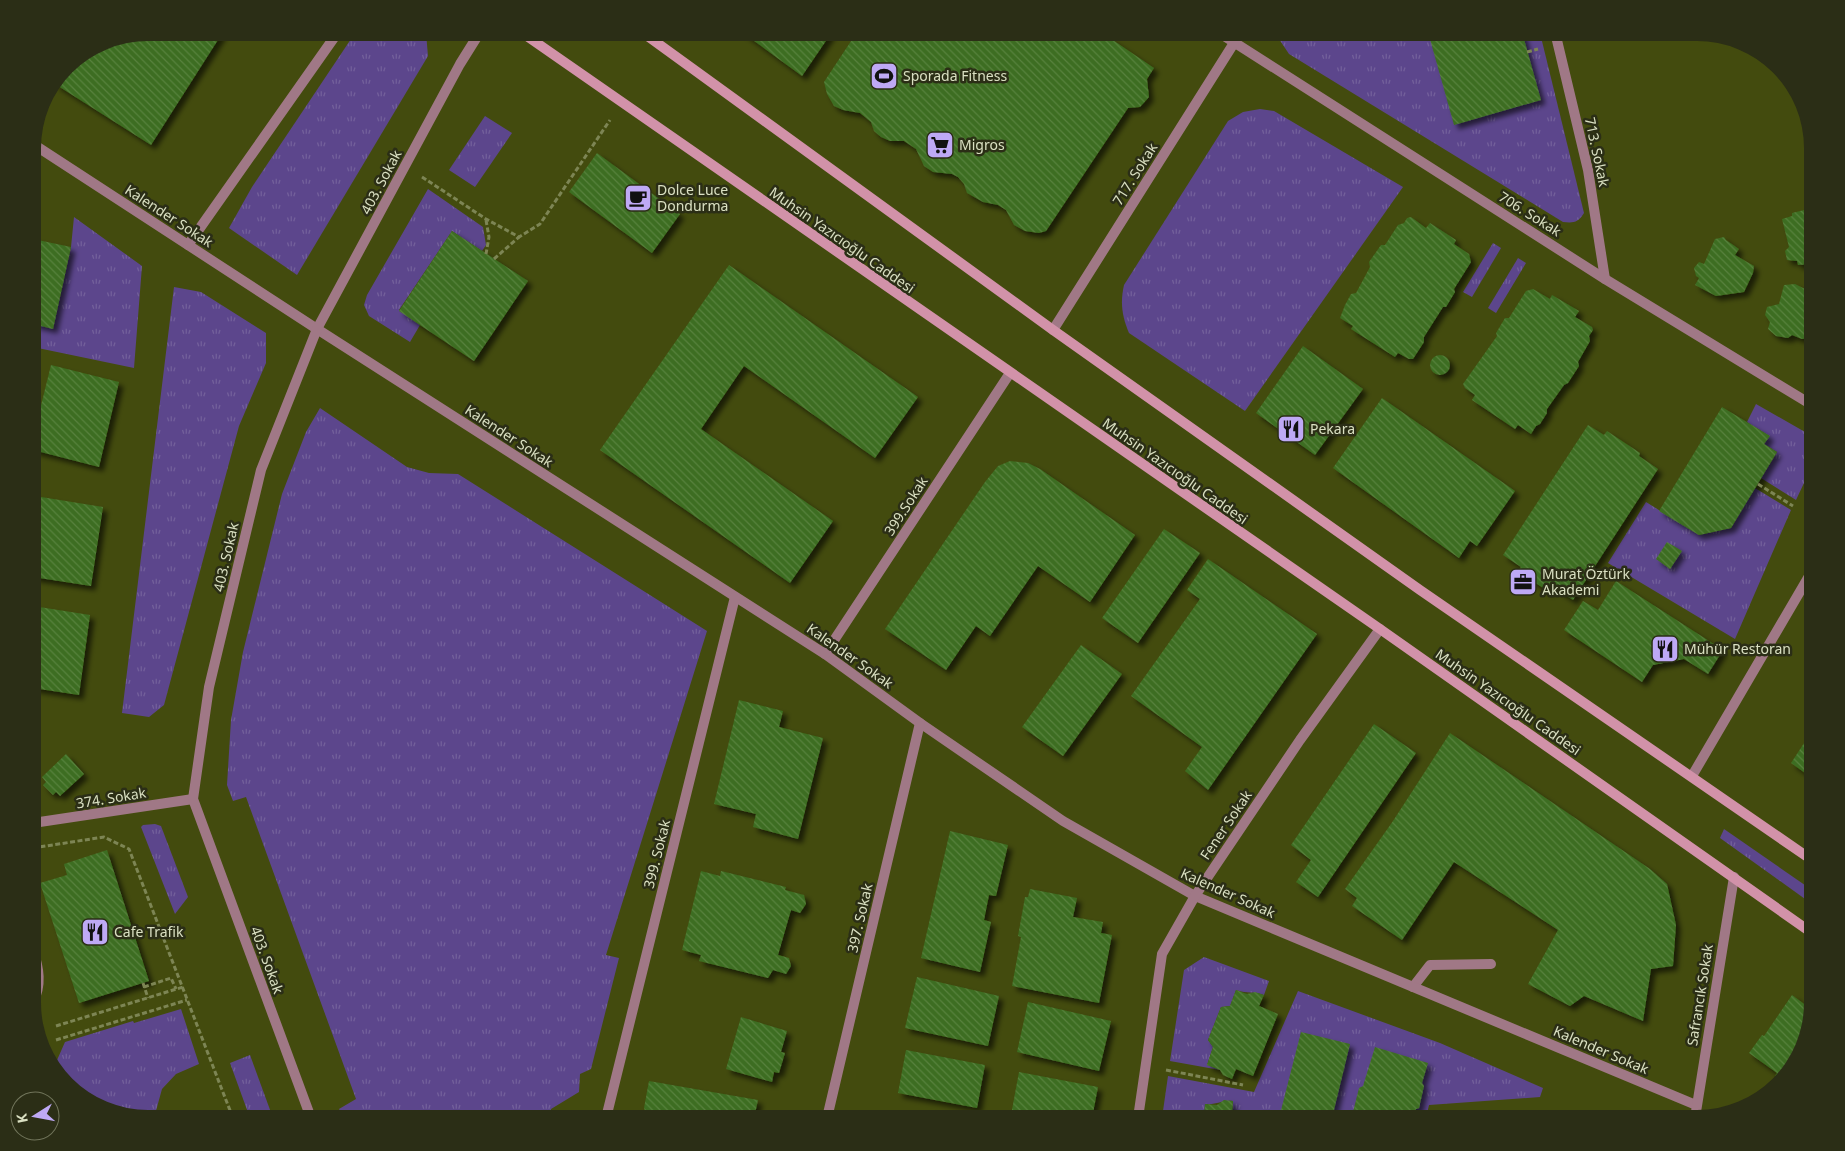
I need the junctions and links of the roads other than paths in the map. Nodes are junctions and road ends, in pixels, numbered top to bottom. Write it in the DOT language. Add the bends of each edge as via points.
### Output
graph roads {
  1 [pos="332,41"];
  2 [pos="474,41"];
  3 [pos="534,41"];
  4 [pos="654,41"];
  5 [pos="1232,41"];
  6 [pos="1239,41"];
  7 [pos="1557,41"];
  8 [pos="41,149"];
  9 [pos="188,245"];
  10 [pos="1605,279"];
  11 [pos="316,329"];
  12 [pos="1053,330"];
  13 [pos="1010,374"];
  14 [pos="1804,400"];
  15 [pos="1804,585"];
  16 [pos="735,596"];
  17 [pos="1380,629"];
  18 [pos="825,654"];
  19 [pos="920,723"];
  20 [pos="1692,776"];
  21 [pos="193,799"];
  22 [pos="41,822"];
  23 [pos="1804,854"];
  24 [pos="1734,877"];
  25 [pos="1195,896"];
  26 [pos="1804,926"];
  27 [pos="1491,964"];
  28 [pos="1413,987"];
  29 [pos="1696,1105"];
  30 [pos="308,1110"];
  31 [pos="608,1110"];
  32 [pos="829,1110"];
  33 [pos="1139,1110"];
  34 [pos="1696,1110"];
  1 -- 9 [label="street"];
  2 -- 11 [label="street, 403. Sokak"];
  3 -- 13 [label="main road, Muhsin Yazıcıoğlu Caddesi"];
  4 -- 12 [label="main road"];
  5 -- 12 [label="street, 717. Sokak"];
  6 -- 10 [label="street, 706. Sokak"];
  7 -- 10 [label="street, 713. Sokak" via="1588,170"];
  8 -- 9 [label="street, Kalender Sokak"];
  9 -- 11 [label="street, Kalender Sokak"];
  10 -- 14 [label="street, 706. Sokak"];
  11 -- 16 [label="street, Kalender Sokak"];
  11 -- 21 [label="street, 403. Sokak" via="260,470 209,687"];
  12 -- 20 [label="main road" via="1420,590"];
  13 -- 17 [label="main road, Muhsin Yazıcıoğlu Caddesi"];
  13 -- 18 [label="street, 399.Sokak"];
  15 -- 20 [label="street"];
  16 -- 18 [label="street, Kalender Sokak"];
  16 -- 31 [label="street, 399. Sokak"];
  17 -- 24 [label="main road, Muhsin Yazıcıoğlu Caddesi"];
  17 -- 25 [label="street, Fener Sokak" via="1300,740"];
  18 -- 19 [label="street, Kalender Sokak"];
  19 -- 25 [label="street, Kalender Sokak" via="1063,821"];
  19 -- 32 [label="street, 397. Sokak"];
  20 -- 23 [label="main road"];
  21 -- 22 [label="street, 374. Sokak"];
  21 -- 30 [label="street, 403. Sokak"];
  24 -- 26 [label="main road, Muhsin Yazıcıoğlu Caddesi"];
  24 -- 29 [label="street, Safrancık Sokak"];
  25 -- 28 [label="street, Kalender Sokak"];
  25 -- 33 [label="street, Fener Sokak" via="1162,954"];
  27 -- 28 [label="street" via="1430,965"];
  28 -- 29 [label="street, Kalender Sokak"];
  29 -- 34 [label="street, Safrancık Sokak"];
}
